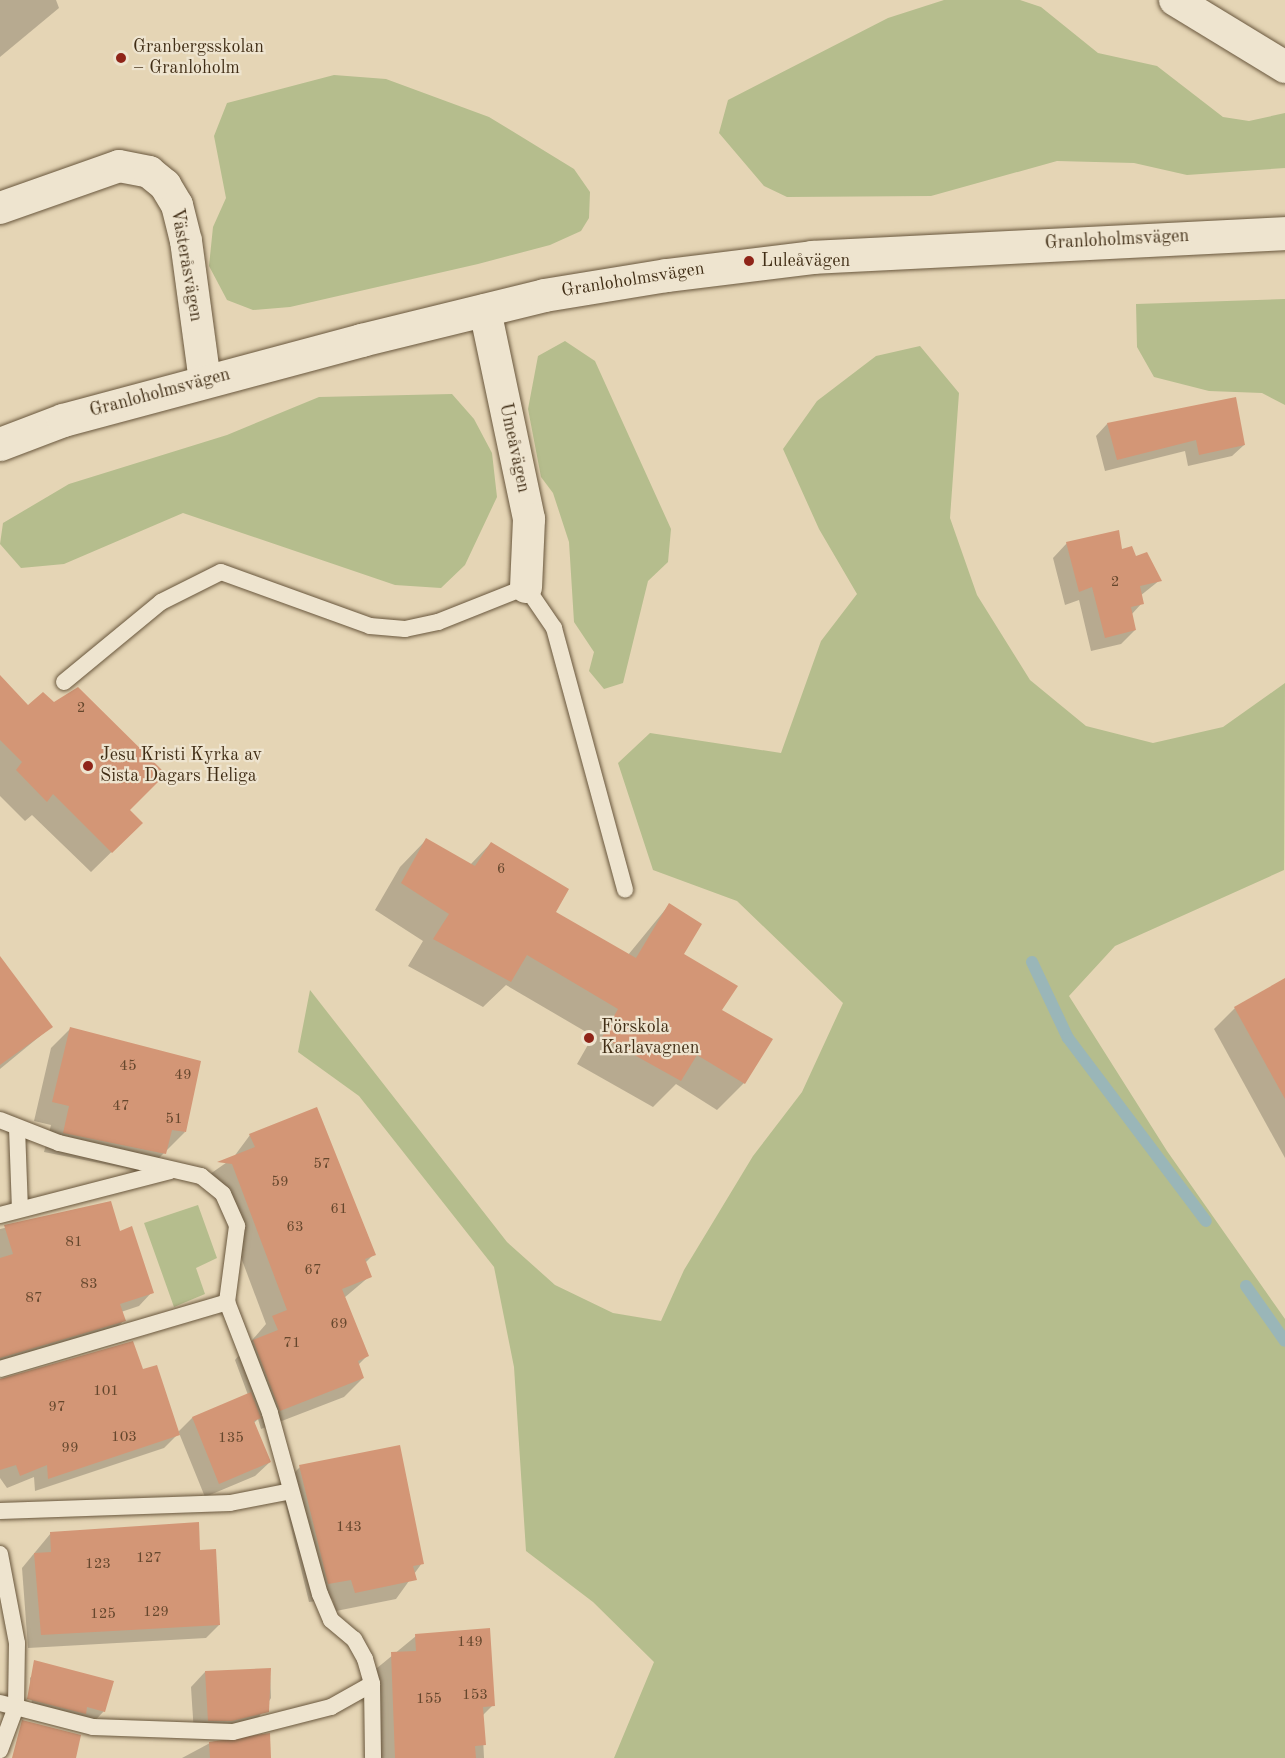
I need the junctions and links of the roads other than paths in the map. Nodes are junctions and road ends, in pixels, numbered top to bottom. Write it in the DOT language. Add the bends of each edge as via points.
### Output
graph roads {
  1 [pos="1175,0"];
  2 [pos="1285,68"];
  3 [pos="0,208"];
  4 [pos="1285,232"];
  5 [pos="485,310"];
  6 [pos="206,381"];
  7 [pos="0,444"];
  8 [pos="526,587"];
  9 [pos="64,682"];
  10 [pos="625,890"];
  11 [pos="0,1120"];
  12 [pos="17,1128"];
  13 [pos="176,1169"];
  14 [pos="20,1208"];
  15 [pos="0,1215"];
  16 [pos="227,1302"];
  17 [pos="0,1369"];
  18 [pos="291,1491"];
  19 [pos="0,1511"];
  20 [pos="0,1554"];
  21 [pos="372,1684"];
  22 [pos="8,1705"];
  23 [pos="0,1750"];
  24 [pos="373,1758"];
  1 -- 2 [label="street"];
  3 -- 6 [label="street, Västeråsvägen" via="119,166 149,172 165,185 177,206 186,241"];
  4 -- 5 [label="street, Granloholmsvägen" via="749,261"];
  5 -- 6 [label="street, Granloholmsvägen"];
  5 -- 8 [label="street, Umeåvägen" via="529,519"];
  6 -- 7 [label="street, Granloholmsvägen" via="63,420"];
  8 -- 9 [label="lane" via="438,622 405,628 370,626 221,572 161,602"];
  8 -- 10 [label="lane" via="554,628"];
  11 -- 12 [label="lane"];
  12 -- 13 [label="lane"];
  12 -- 14 [label="lane"];
  13 -- 14 [label="lane"];
  13 -- 16 [label="lane" via="201,1176 223,1194 237,1226"];
  14 -- 15 [label="lane"];
  16 -- 17 [label="lane"];
  16 -- 18 [label="lane" via="270,1413"];
  18 -- 19 [label="lane" via="230,1503"];
  18 -- 21 [label="lane" via="320,1594 331,1620 354,1639"];
  20 -- 22 [label="lane" via="17,1643"];
  21 -- 22 [label="lane" via="331,1707 233,1732 93,1727"];
  21 -- 24 [label="lane"];
  22 -- 23 [label="lane"];
}
